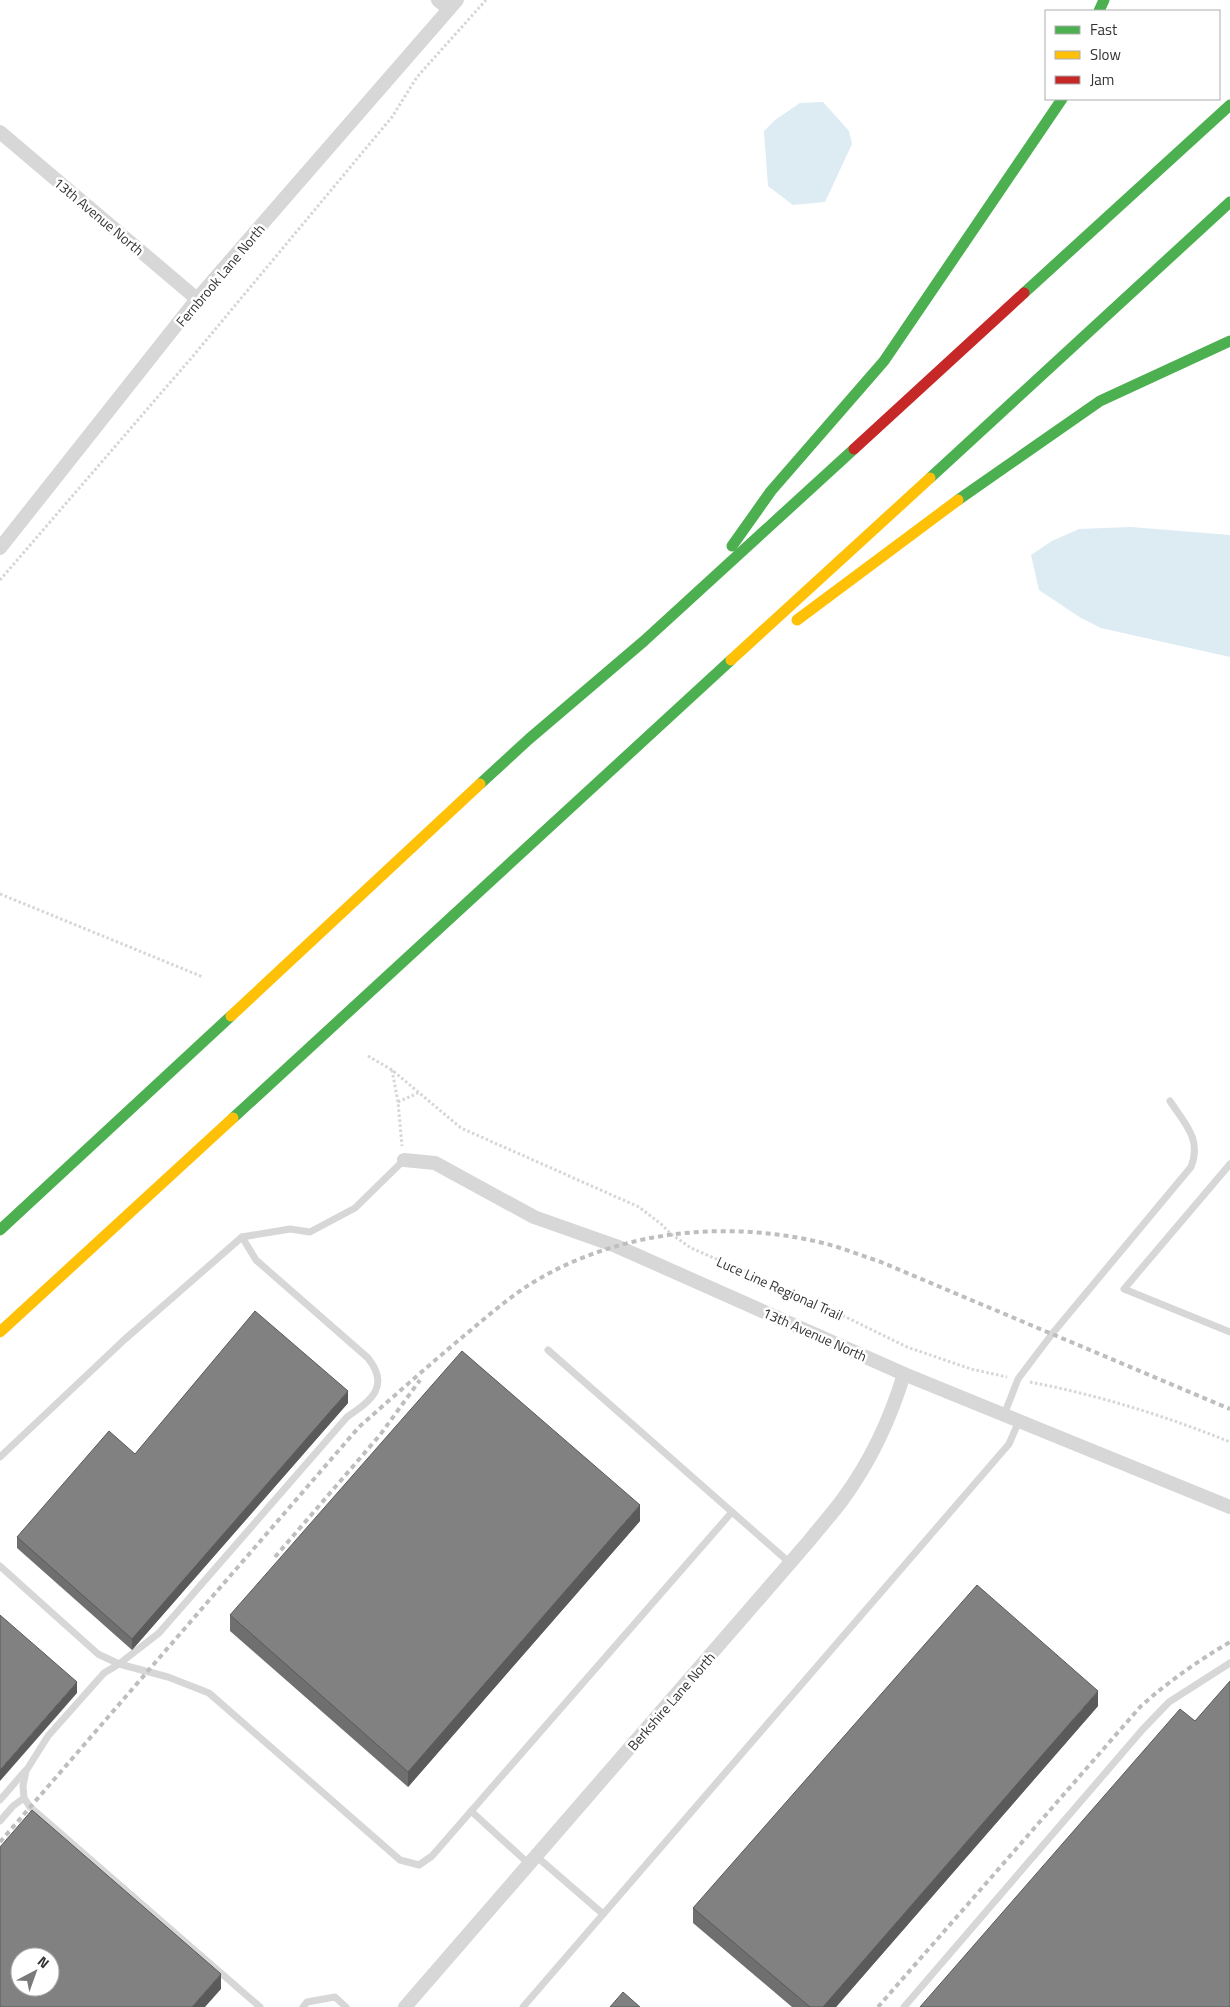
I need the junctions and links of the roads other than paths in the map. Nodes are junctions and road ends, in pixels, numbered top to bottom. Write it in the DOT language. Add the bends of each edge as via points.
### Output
graph roads {
  1 [pos="438,0"];
  2 [pos="453,5"];
  3 [pos="1061,100"];
  4 [pos="1230,105"];
  5 [pos="0,132"];
  6 [pos="1230,202"];
  7 [pos="197,299"];
  8 [pos="1230,341"];
  9 [pos="0,548"];
  10 [pos="700,590"];
  11 [pos="784,630"];
  12 [pos="768,642"];
  13 [pos="680,708"];
  14 [pos="1170,1101"];
  15 [pos="404,1160"];
  16 [pos="1230,1164"];
  17 [pos="0,1230"];
  18 [pos="242,1237"];
  19 [pos="0,1332"];
  20 [pos="1230,1332"];
  21 [pos="548,1350"];
  22 [pos="904,1374"];
  23 [pos="1004,1415"];
  24 [pos="1019,1421"];
  25 [pos="0,1457"];
  26 [pos="1230,1507"];
  27 [pos="732,1512"];
  28 [pos="790,1563"];
  29 [pos="0,1566"];
  30 [pos="1230,1663"];
  31 [pos="119,1664"];
  32 [pos="26,1771"];
  33 [pos="24,1798"];
  34 [pos="0,1800"];
  35 [pos="471,1811"];
  36 [pos="0,1821"];
  37 [pos="532,1860"];
  38 [pos="603,1914"];
  39 [pos="260,2007"];
  40 [pos="303,2007"];
  41 [pos="346,2007"];
  42 [pos="405,2007"];
  43 [pos="523,2007"];
  44 [pos="904,2007"];
  1 -- 2 [label="street, Fernbrook Lane North"];
  2 -- 7 [label="street, Fernbrook Lane North"];
  3 -- 10 [label="highway" via="884,361 771,491"];
  4 -- 10 [label="highway"];
  5 -- 7 [label="street, 13th Avenue North"];
  6 -- 13 [label="highway"];
  7 -- 9 [label="street, Fernbrook Lane North"];
  8 -- 11 [label="highway" via="1100,401 975,487"];
  10 -- 17 [label="highway" via="529,739"];
  12 -- 13 [label="highway"];
  13 -- 19 [label="highway"];
  14 -- 23 [label="lane" via="1194,1139 1196,1154 1191,1167 1052,1334 1018,1380"];
  15 -- 18 [label="lane" via="355,1208 310,1232 290,1229"];
  15 -- 22 [label="street, 13th Avenue North" via="435,1163 534,1218 616,1246"];
  16 -- 20 [label="lane" via="1124,1289"];
  18 -- 25 [label="lane" via="124,1340"];
  18 -- 31 [label="lane" via="256,1260 368,1358 375,1367 377,1389 372,1398 347,1417 159,1633"];
  21 -- 27 [label="lane"];
  22 -- 23 [label="street, 13th Avenue North"];
  22 -- 28 [label="street, Berkshire Lane North" via="896,1402 848,1491"];
  23 -- 24 [label="street, 13th Avenue North"];
  24 -- 26 [label="street, 13th Avenue North"];
  24 -- 38 [label="lane" via="1009,1444"];
  27 -- 28 [label="lane"];
  27 -- 35 [label="lane"];
  28 -- 37 [label="street, Berkshire Lane North"];
  29 -- 31 [label="lane" via="98,1654"];
  30 -- 44 [label="lane" via="1169,1702 1143,1729"];
  31 -- 32 [label="lane" via="93,1684 48,1736"];
  31 -- 35 [label="lane" via="168,1677 209,1693 400,1860 419,1865 432,1856"];
  32 -- 33 [label="lane"];
  32 -- 34 [label="lane"];
  33 -- 36 [label="lane"];
  33 -- 39 [label="lane" via="30,1807"];
  35 -- 37 [label="lane"];
  37 -- 38 [label="lane"];
  37 -- 42 [label="street, Berkshire Lane North"];
  38 -- 43 [label="lane"];
  40 -- 41 [label="lane" via="307,2002 335,1998"];
}
